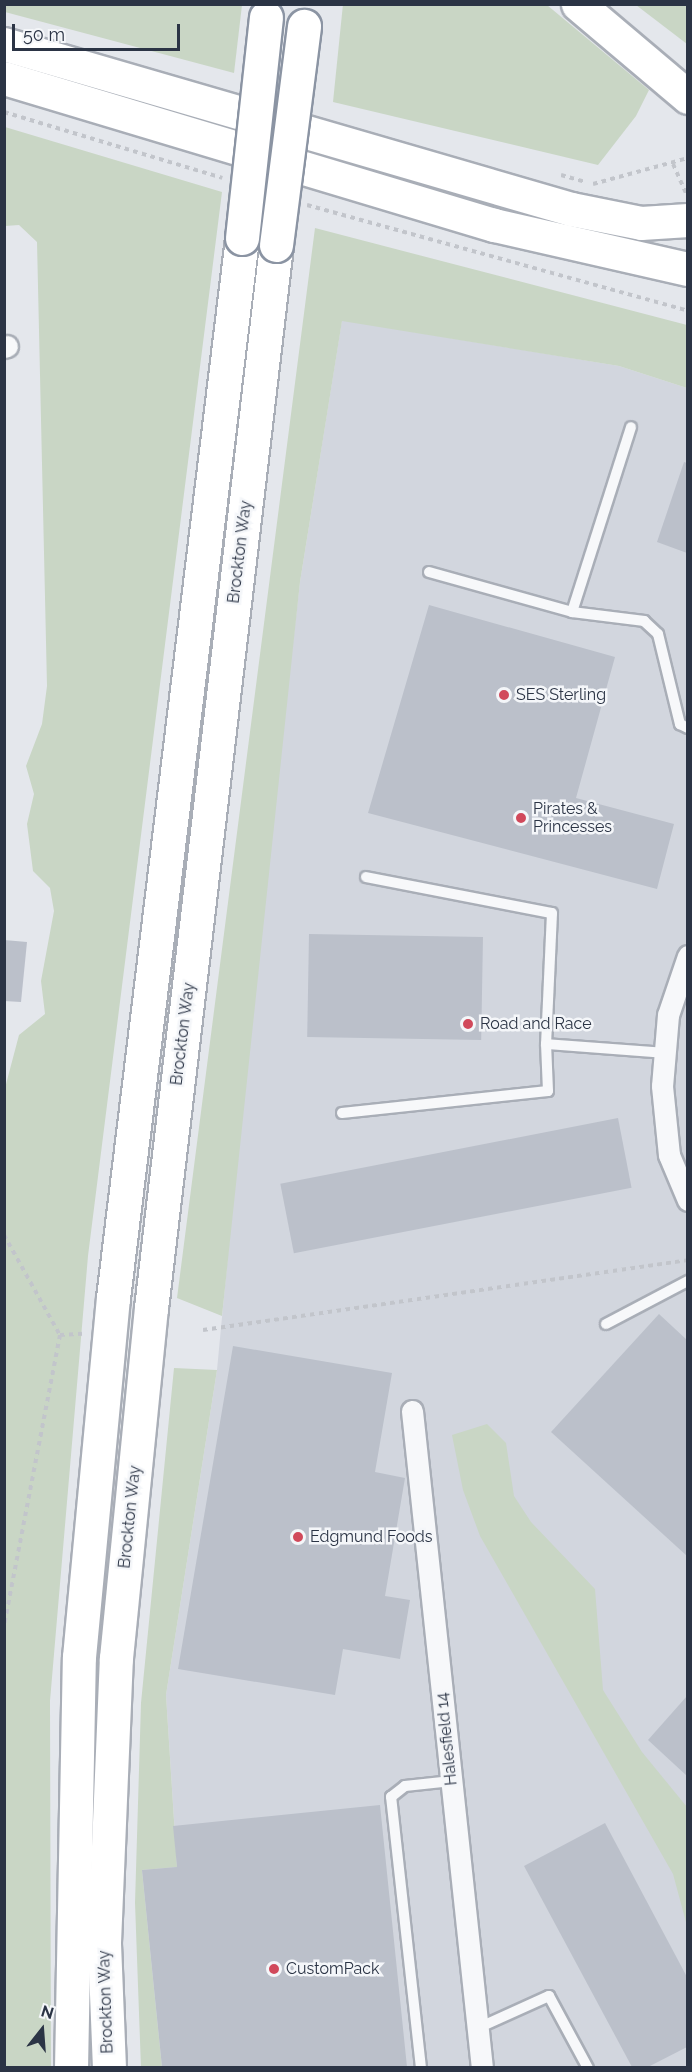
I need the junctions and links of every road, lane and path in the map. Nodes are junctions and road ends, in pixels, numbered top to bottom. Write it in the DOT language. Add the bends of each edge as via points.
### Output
graph roads {
  1 [pos="578,4"];
  2 [pos="267,11"];
  3 [pos="306,15"];
  4 [pos="4,45"];
  5 [pos="4,78"];
  6 [pos="687,97"];
  7 [pos="4,112"];
  8 [pos="687,158"];
  9 [pos="235,182"];
  10 [pos="687,196"];
  11 [pos="302,204"];
  12 [pos="687,220"];
  13 [pos="687,269"];
  14 [pos="687,311"];
  15 [pos="631,427"];
  16 [pos="429,572"];
  17 [pos="572,612"];
  18 [pos="687,728"];
  19 [pos="366,877"];
  20 [pos="687,956"];
  21 [pos="546,1044"];
  22 [pos="665,1053"];
  23 [pos="342,1113"];
  24 [pos="687,1200"];
  25 [pos="4,1235"];
  26 [pos="687,1260"];
  27 [pos="687,1283"];
  28 [pos="606,1324"];
  29 [pos="203,1330"];
  30 [pos="82,1334"];
  31 [pos="60,1335"];
  32 [pos="412,1411"];
  33 [pos="4,1625"];
  34 [pos="452,1781"];
  35 [pos="478,2028"];
  36 [pos="70,2067"];
  37 [pos="108,2067"];
  38 [pos="421,2067"];
  39 [pos="482,2067"];
  40 [pos="588,2067"];
  1 -- 6 [label="main road"];
  2 -- 36 [label="main road, bridge" via="115,1287 79,1657"];
  3 -- 37 [label="main road, Brockton Way, bridge" via="151,1308 116,1658 104,1942"];
  4 -- 12 [label="main road" via="571,209 641,223"];
  5 -- 13 [label="main road" via="494,225"];
  7 -- 9 [label="path"];
  8 -- 10 [label="path" via="673,164"];
  11 -- 14 [label="path"];
  15 -- 17 [label="lane"];
  16 -- 17 [label="lane"];
  17 -- 18 [label="lane" via="644,621 658,634 680,724"];
  19 -- 21 [label="lane" via="552,913"];
  20 -- 22 [label="street" via="668,1015"];
  21 -- 22 [label="lane"];
  21 -- 23 [label="lane" via="548,1091"];
  22 -- 24 [label="street" via="662,1086 669,1155"];
  25 -- 31 [label="path"];
  26 -- 29 [label="path"];
  27 -- 28 [label="lane"];
  30 -- 31 [label="path"];
  31 -- 33 [label="path"];
  32 -- 34 [label="street, Halesfield 14"];
  34 -- 35 [label="street, Halesfield 14"];
  34 -- 38 [label="lane" via="405,1786 391,1797"];
  35 -- 39 [label="street, Halesfield 14"];
  35 -- 40 [label="lane" via="549,1996"];
}
